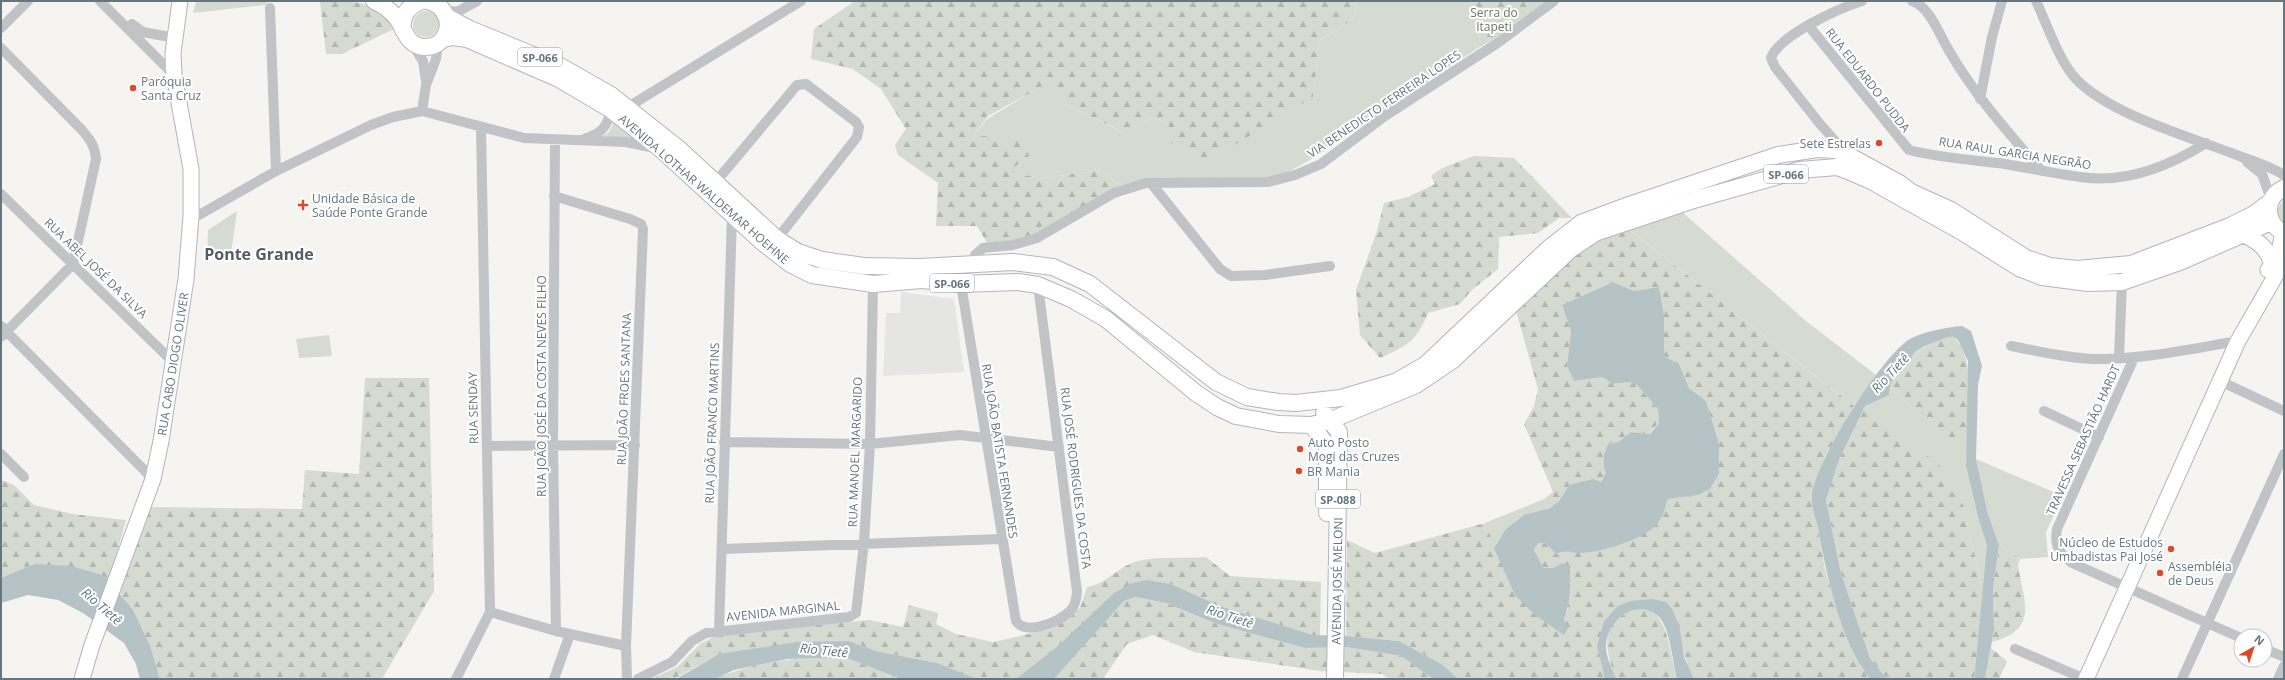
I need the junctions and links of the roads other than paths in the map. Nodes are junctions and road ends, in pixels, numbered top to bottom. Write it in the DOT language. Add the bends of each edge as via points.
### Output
graph roads {
  1 [pos="28,1"];
  2 [pos="101,1"];
  3 [pos="180,1"];
  4 [pos="187,1"];
  5 [pos="374,1"];
  6 [pos="420,1"];
  7 [pos="477,1"];
  8 [pos="801,1"];
  9 [pos="1554,1"];
  10 [pos="1862,1"];
  11 [pos="1912,1"];
  12 [pos="2002,1"];
  13 [pos="2036,1"];
  14 [pos="270,8"];
  15 [pos="445,13"];
  16 [pos="1808,25"];
  17 [pos="1,28"];
  18 [pos="407,36"];
  19 [pos="175,38"];
  20 [pos="440,41"];
  21 [pos="1,48"];
  22 [pos="174,75"];
  23 [pos="426,85"];
  24 [pos="1980,99"];
  25 [pos="628,107"];
  26 [pos="610,109"];
  27 [pos="422,111"];
  28 [pos="481,128"];
  29 [pos="555,140"];
  30 [pos="577,140"];
  31 [pos="2206,143"];
  32 [pos="1909,150"];
  33 [pos="663,151"];
  34 [pos="1846,154"];
  35 [pos="2239,156"];
  36 [pos="2040,170"];
  37 [pos="276,171"];
  38 [pos="2284,175"];
  39 [pos="1151,183"];
  40 [pos="714,184"];
  41 [pos="2284,188"];
  42 [pos="1,194"];
  43 [pos="554,196"];
  44 [pos="2271,200"];
  45 [pos="195,216"];
  46 [pos="732,216"];
  47 [pos="2279,229"];
  48 [pos="2243,234"];
  49 [pos="777,239"];
  50 [pos="2278,262"];
  51 [pos="73,264"];
  52 [pos="972,264"];
  53 [pos="1330,266"];
  54 [pos="2122,282"];
  55 [pos="873,284"];
  56 [pos="961,284"];
  57 [pos="1038,286"];
  58 [pos="3,331"];
  59 [pos="2238,341"];
  60 [pos="2011,346"];
  61 [pos="2119,358"];
  62 [pos="2134,358"];
  63 [pos="172,360"];
  64 [pos="2220,381"];
  65 [pos="1308,402"];
  66 [pos="2044,411"];
  67 [pos="2284,411"];
  68 [pos="1331,420"];
  69 [pos="1312,425"];
  70 [pos="984,437"];
  71 [pos="2099,438"];
  72 [pos="724,442"];
  73 [pos="635,444"];
  74 [pos="870,444"];
  75 [pos="554,445"];
  76 [pos="487,446"];
  77 [pos="1059,447"];
  78 [pos="1,454"];
  79 [pos="2284,454"];
  80 [pos="24,477"];
  81 [pos="153,479"];
  82 [pos="1001,539"];
  83 [pos="864,542"];
  84 [pos="722,549"];
  85 [pos="2126,588"];
  86 [pos="490,612"];
  87 [pos="1332,614"];
  88 [pos="849,617"];
  89 [pos="1016,621"];
  90 [pos="2207,624"];
  91 [pos="556,631"];
  92 [pos="719,631"];
  93 [pos="570,634"];
  94 [pos="2233,635"];
  95 [pos="626,646"];
  96 [pos="2015,649"];
  97 [pos="2273,652"];
  98 [pos="2284,657"];
  99 [pos="2284,666"];
  100 [pos="82,679"];
  101 [pos="456,679"];
  102 [pos="554,679"];
  103 [pos="627,679"];
  104 [pos="638,679"];
  105 [pos="1326,679"];
  106 [pos="1335,679"];
  107 [pos="2085,679"];
  108 [pos="2182,679"];
  109 [pos="2278,679"];
  1 -- 17 [label="street"];
  2 -- 19 [label="street" via="143,32"];
  2 -- 22 [label="street"];
  3 -- 19 [label="main road"];
  4 -- 19 [label="main road"];
  5 -- 18 [label="main road" via="392,13"];
  6 -- 15 [label="main road, SP-066" via="439,5"];
  6 -- 18 [label="main road, SP-066" via="407,9 402,22"];
  7 -- 15 [label="street" via="457,12"];
  8 -- 25 [label="street"];
  9 -- 39 [label="street, VIA BENEDICTO FERREIRA LOPES" via="1499,42 1385,116 1310,169 1268,182"];
  10 -- 16 [label="street" via="1844,6"];
  11 -- 24 [label="street" via="1926,12"];
  12 -- 24 [label="street"];
  13 -- 31 [label="street" via="2064,61 2075,78 2090,92 2106,103 2140,118"];
  14 -- 37 [label="street"];
  15 -- 20 [label="main road" via="448,27"];
  15 -- 25 [label="main road, SP-066" via="470,29 562,67"];
  16 -- 32 [label="street, RUA EDUARDO PUDDA"];
  16 -- 34 [label="street" via="1774,51 1771,58 1820,124"];
  18 -- 20 [label="main road, SP-066" via="424,47"];
  18 -- 23 [label="street" via="423,61"];
  19 -- 22 [label="main road, RUA CABO DIOGO OLIVER"];
  20 -- 23 [label="street"];
  20 -- 26 [label="main road, SP-066" via="461,37 474,42 559,79"];
  21 -- 51 [label="street" via="81,129 95,148 96,159"];
  22 -- 45 [label="main road, RUA CABO DIOGO OLIVER" via="191,168"];
  23 -- 27 [label="street"];
  24 -- 36 [label="street"];
  25 -- 40 [label="main road, AVENIDA LOTHAR WALDEMAR HOEHNE / SP-066" via="678,148"];
  26 -- 30 [label="street" via="608,124 602,130 591,137"];
  26 -- 33 [label="main road, AVENIDA LOTHAR WALDEMAR HOEHNE / SP-066"];
  27 -- 28 [label="street"];
  27 -- 37 [label="street" via="371,125"];
  28 -- 29 [label="street" via="524,138"];
  28 -- 76 [label="street, RUA SENDAY"];
  29 -- 30 [label="street"];
  29 -- 43 [label="street, RUA JOÃO JOSÉ DA COSTA NEVES FILHO"];
  30 -- 33 [label="street" via="626,142"];
  31 -- 35 [label="street"];
  31 -- 36 [label="street, RUA RAUL GARCIA NEGRÃO" via="2156,169 2119,177 2081,178"];
  32 -- 36 [label="street, RUA RAUL GARCIA NEGRÃO"];
  33 -- 46 [label="main road, AVENIDA LOTHAR WALDEMAR HOEHNE / SP-066"];
  34 -- 44 [label="main road, AVENIDA LOTHAR WALDEMAR HOEHNE / SP-066" via="1911,192 1951,210 2026,258 2050,266 2077,269 2131,264 2161,251 2193,242 2254,214"];
  34 -- 65 [label="main road, AVENIDA LOTHAR WALDEMAR HOEHNE / SP-066" via="1836,150 1802,150 1778,155 1581,223 1550,248 1425,365 1395,382 1341,398"];
  35 -- 38 [label="street"];
  35 -- 44 [label="street" via="2262,174"];
  37 -- 45 [label="street"];
  39 -- 52 [label="street, VIA BENEDICTO FERREIRA LOPES" via="1114,193 1037,238 1012,245 983,248 975,255"];
  39 -- 53 [label="street" via="1220,269 1231,276 1265,275"];
  40 -- 49 [label="main road, AVENIDA LOTHAR WALDEMAR HOEHNE / SP-066"];
  40 -- 49 [label="street" via="796,85 806,84 856,122 859,127 857,137"];
  41 -- 44 [label="main road, AVENIDA LOTHAR WALDEMAR HOEHNE"];
  42 -- 51 [label="street, RUA ABEL JOSÉ DA SILVA"];
  43 -- 73 [label="street, RUA JOÃO FROES SANTANA" via="630,219 642,226"];
  43 -- 75 [label="street, RUA JOÃO JOSÉ DA COSTA NEVES FILHO"];
  44 -- 47 [label="main road" via="2269,212"];
  45 -- 63 [label="main road, RUA CABO DIOGO OLIVER"];
  46 -- 55 [label="main road, AVENIDA LOTHAR WALDEMAR HOEHNE / SP-066" via="790,264 812,275"];
  46 -- 72 [label="street, RUA JOÃO FRANCO MARTINS"];
  47 -- 48 [label="main road, AVENIDA LOTHAR WALDEMAR HOEHNE / SP-066"];
  47 -- 50 [label="main road"];
  48 -- 50 [label="main road" via="2261,244"];
  48 -- 54 [label="main road, AVENIDA LOTHAR WALDEMAR HOEHNE / SP-066" via="2180,262"];
  49 -- 52 [label="main road, AVENIDA LOTHAR WALDEMAR HOEHNE / SP-066" via="798,252 822,260 864,266 920,267"];
  50 -- 59 [label="main road" via="2260,284 2250,317"];
  51 -- 58 [label="street"];
  51 -- 63 [label="street, RUA ABEL JOSÉ DA SILVA"];
  52 -- 65 [label="main road, AVENIDA LOTHAR WALDEMAR HOEHNE / SP-066" via="1032,263 1066,271 1090,284 1231,391 1265,401 1296,404"];
  54 -- 61 [label="street"];
  54 -- 68 [label="main road, AVENIDA LOTHAR WALDEMAR HOEHNE / SP-066" via="2088,283 2042,277 2018,268 1962,232 1865,178 1837,167 1800,170 1626,222 1586,238 1453,360 1434,374 1400,393"];
  55 -- 56 [label="main road, AVENIDA LOTHAR WALDEMAR HOEHNE / SP-066" via="922,280"];
  55 -- 74 [label="street, RUA MANOEL MARGARIDO"];
  56 -- 57 [label="main road, AVENIDA LOTHAR WALDEMAR HOEHNE / SP-066" via="1018,282"];
  56 -- 70 [label="street, RUA JOÃO BATISTA FERNANDES"];
  57 -- 69 [label="main road, AVENIDA LOTHAR WALDEMAR HOEHNE / SP-066" via="1071,299 1106,319 1196,393 1224,410 1236,416 1272,423"];
  57 -- 77 [label="street, RUA JOSÉ RODRIGUES DA COSTA"];
  58 -- 81 [label="street"];
  59 -- 62 [label="street"];
  59 -- 64 [label="main road"];
  60 -- 61 [label="street" via="2060,355"];
  61 -- 62 [label="street"];
  62 -- 71 [label="street, TRAVESSA SEBASTIÃO HARDT"];
  63 -- 81 [label="main road, RUA CABO DIOGO OLIVER"];
  64 -- 67 [label="street"];
  64 -- 85 [label="main road"];
  65 -- 68 [label="main road, AVENIDA JOSÉ MELONI / SP-088"];
  66 -- 71 [label="street"];
  68 -- 69 [label="main road, AVENIDA LOTHAR WALDEMAR HOEHNE / SP-066"];
  68 -- 87 [label="main road, AVENIDA JOSÉ MELONI / SP-088" via="1339,432"];
  69 -- 87 [label="main road, AVENIDA JOSÉ MELONI / SP-088" via="1327,446"];
  70 -- 74 [label="street" via="960,435"];
  70 -- 77 [label="street"];
  70 -- 82 [label="street, RUA JOÃO BATISTA FERNANDES"];
  71 -- 85 [label="street, TRAVESSA SEBASTIÃO HARDT" via="2057,529 2055,540 2057,549 2072,563"];
  72 -- 74 [label="street"];
  72 -- 84 [label="street, RUA JOÃO FRANCO MARTINS"];
  73 -- 75 [label="street"];
  73 -- 95 [label="street, RUA JOÃO FROES SANTANA"];
  74 -- 83 [label="street, RUA MANOEL MARGARIDO"];
  75 -- 76 [label="street"];
  75 -- 91 [label="street, RUA JOÃO JOSÉ DA COSTA NEVES FILHO"];
  76 -- 86 [label="street, RUA SENDAY"];
  77 -- 89 [label="street, RUA JOSÉ RODRIGUES DA COSTA" via="1076,599 1070,612 1056,621 1028,628 1022,627"];
  78 -- 80 [label="street"];
  79 -- 90 [label="street"];
  81 -- 100 [label="main road, RUA CABO DIOGO OLIVER"];
  82 -- 83 [label="street"];
  82 -- 89 [label="street, RUA JOÃO BATISTA FERNANDES"];
  83 -- 84 [label="street"];
  83 -- 88 [label="street, RUA MANOEL MARGARIDO" via="856,610"];
  84 -- 92 [label="street, RUA JOÃO FRANCO MARTINS"];
  85 -- 90 [label="street, TRAVESSA SEBASTIÃO HARDT"];
  85 -- 107 [label="main road"];
  86 -- 91 [label="street"];
  86 -- 101 [label="street, RUA SENDAY"];
  87 -- 105 [label="main road, AVENIDA JOSÉ MELONI / SP-088"];
  87 -- 106 [label="main road, AVENIDA JOSÉ MELONI / SP-088"];
  88 -- 92 [label="street, AVENIDA MARGINAL"];
  90 -- 94 [label="street, TRAVESSA SEBASTIÃO HARDT"];
  90 -- 108 [label="street"];
  91 -- 93 [label="street"];
  92 -- 104 [label="street, AVENIDA MARGINAL" via="699,636 672,662"];
  93 -- 95 [label="street"];
  93 -- 102 [label="street"];
  95 -- 103 [label="street, RUA JOÃO FROES SANTANA"];
  96 -- 107 [label="street"];
  97 -- 98 [label="street"];
  99 -- 109 [label="street"];
}
